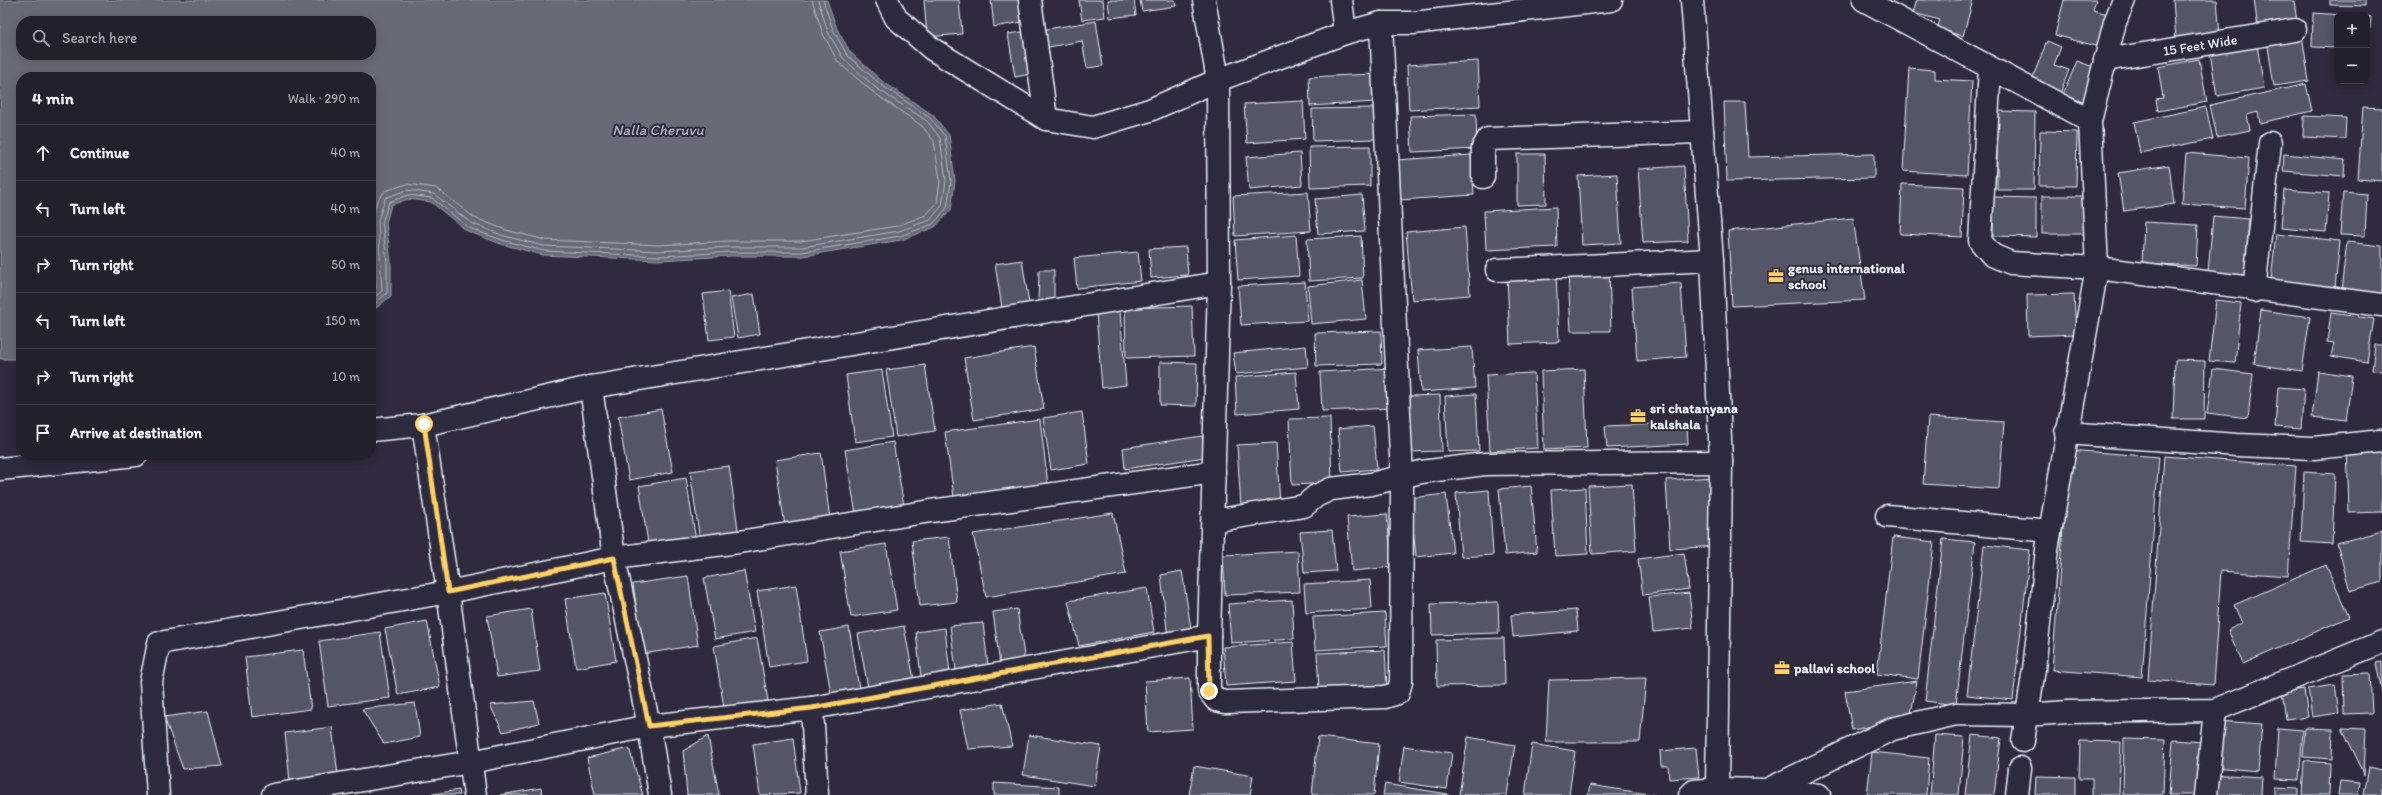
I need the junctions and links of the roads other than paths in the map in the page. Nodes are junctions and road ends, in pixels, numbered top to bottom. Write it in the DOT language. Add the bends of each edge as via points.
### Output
graph roads {
  1 [pos="887,0"];
  2 [pos="1030,0"];
  3 [pos="1204,0"];
  4 [pos="1341,0"];
  5 [pos="1611,0"];
  6 [pos="1692,0"];
  7 [pos="1864,0"];
  8 [pos="2124,0"];
  9 [pos="1480,7"];
  10 [pos="1381,23"];
  11 [pos="2295,30"];
  12 [pos="1345,33"];
  13 [pos="2105,60"];
  14 [pos="1990,68"];
  15 [pos="1218,80"];
  16 [pos="1046,119"];
  17 [pos="2090,121"];
  18 [pos="1702,132"];
  19 [pos="2270,143"];
  20 [pos="1483,177"];
  21 [pos="1712,260"];
  22 [pos="2096,268"];
  23 [pos="1497,270"];
  24 [pos="1219,283"];
  25 [pos="2254,290"];
  26 [pos="2382,305"];
  27 [pos="592,387"];
  28 [pos="424,424"];
  29 [pos="376,429"];
  30 [pos="2066,433"];
  31 [pos="2382,442"];
  32 [pos="91,460"];
  33 [pos="1720,462"];
  34 [pos="0,470"];
  35 [pos="1214,472"];
  36 [pos="1402,478"];
  37 [pos="1886,516"];
  38 [pos="1213,521"];
  39 [pos="2050,531"];
  40 [pos="614,558"];
  41 [pos="448,592"];
  42 [pos="1208,636"];
  43 [pos="2382,642"];
  44 [pos="812,708"];
  45 [pos="2215,710"];
  46 [pos="2026,715"];
  47 [pos="649,726"];
  48 [pos="2023,741"];
  49 [pos="470,762"];
  50 [pos="2020,768"];
  51 [pos="1717,789"];
  52 [pos="1767,790"];
  53 [pos="158,795"];
  54 [pos="272,795"];
  55 [pos="475,795"];
  56 [pos="660,795"];
  57 [pos="816,795"];
  58 [pos="1690,795"];
  59 [pos="1819,795"];
  60 [pos="2017,795"];
  61 [pos="2206,795"];
  1 -- 16 [label="street" via="896,18 932,49"];
  2 -- 16 [label="street"];
  3 -- 15 [label="street"];
  4 -- 12 [label="street"];
  5 -- 9 [label="street"];
  6 -- 18 [label="street"];
  7 -- 14 [label="street"];
  8 -- 13 [label="street"];
  9 -- 10 [label="street" via="1413,23"];
  10 -- 12 [label="street"];
  10 -- 36 [label="street"];
  11 -- 13 [label="street, 15 Feet Wide"];
  12 -- 15 [label="street"];
  13 -- 17 [label="street"];
  14 -- 17 [label="street"];
  14 -- 22 [label="street" via="1980,241 1992,255 2011,263"];
  15 -- 16 [label="street" via="1150,110 1093,127"];
  15 -- 24 [label="street"];
  17 -- 22 [label="street"];
  18 -- 20 [label="street" via="1488,139 1483,148"];
  18 -- 21 [label="street"];
  19 -- 25 [label="street"];
  21 -- 23 [label="street"];
  21 -- 33 [label="street"];
  22 -- 25 [label="street"];
  22 -- 30 [label="street"];
  24 -- 27 [label="street"];
  24 -- 35 [label="street"];
  25 -- 26 [label="street"];
  27 -- 28 [label="street"];
  27 -- 40 [label="street"];
  28 -- 29 [label="street"];
  28 -- 41 [label="street"];
  30 -- 31 [label="street" via="2237,445 2306,447"];
  30 -- 39 [label="street"];
  32 -- 34 [label="street"];
  33 -- 36 [label="street" via="1485,464 1421,472"];
  33 -- 51 [label="street"];
  35 -- 38 [label="street"];
  35 -- 40 [label="street" via="931,510 739,542"];
  36 -- 38 [label="street" via="1331,489 1316,496 1304,506"];
  36 -- 42 [label="street" via="1401,682 1398,693 1384,697 1225,702 1216,700 1209,691"];
  37 -- 39 [label="street"];
  38 -- 42 [label="street"];
  39 -- 46 [label="street"];
  40 -- 41 [label="street"];
  40 -- 47 [label="street"];
  41 -- 49 [label="street"];
  41 -- 53 [label="street" via="159,643 151,682"];
  42 -- 44 [label="street"];
  43 -- 45 [label="street"];
  44 -- 47 [label="street"];
  44 -- 57 [label="street"];
  45 -- 46 [label="street"];
  45 -- 61 [label="street"];
  46 -- 48 [label="street"];
  46 -- 52 [label="street" via="1956,714 1892,729"];
  47 -- 49 [label="street"];
  47 -- 56 [label="street"];
  49 -- 54 [label="street"];
  49 -- 55 [label="street"];
  50 -- 60 [label="street"];
  51 -- 52 [label="street"];
  51 -- 58 [label="street" via="1694,791"];
  52 -- 59 [label="street"];
}
